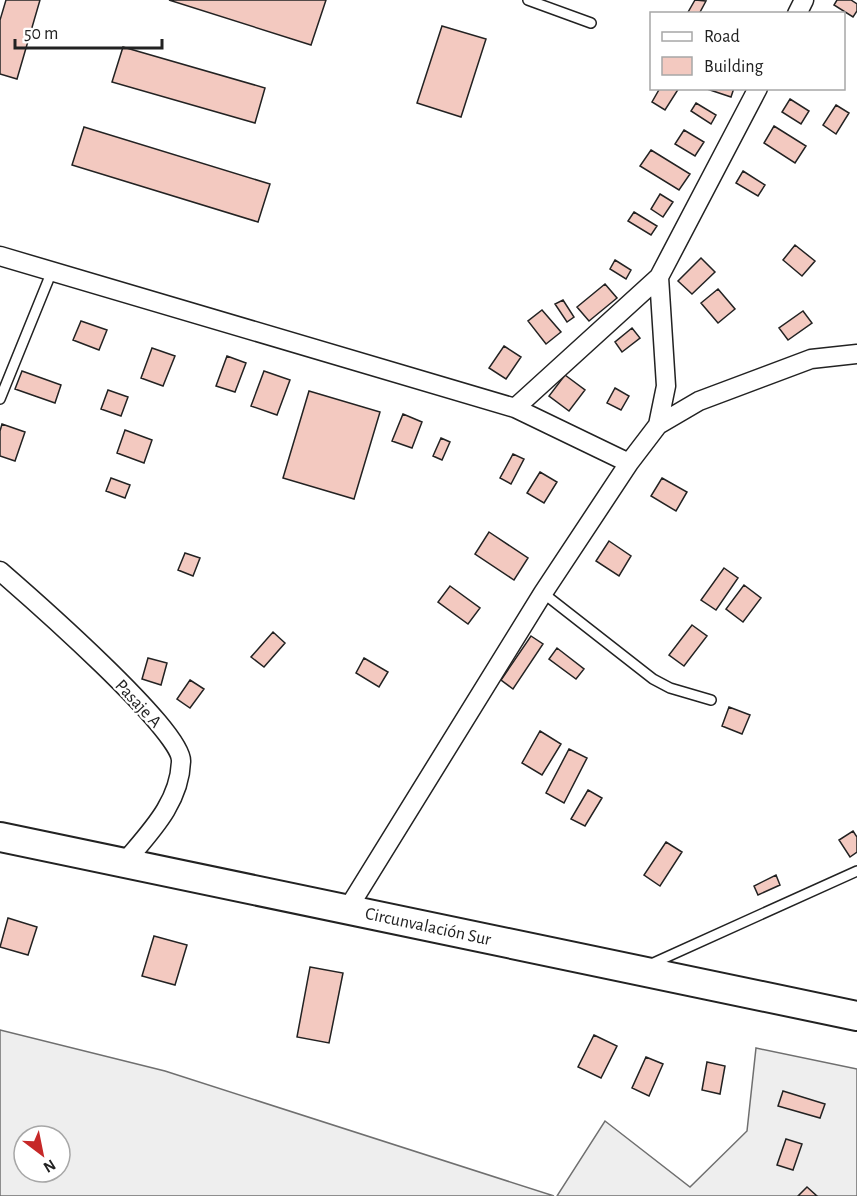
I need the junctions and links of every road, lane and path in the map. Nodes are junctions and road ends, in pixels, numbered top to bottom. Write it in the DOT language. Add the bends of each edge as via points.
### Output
graph roads {
  1 [pos="528,0"];
  2 [pos="591,23"];
  3 [pos="757,90"];
  4 [pos="0,256"];
  5 [pos="52,271"];
  6 [pos="659,277"];
  7 [pos="857,354"];
  8 [pos="0,399"];
  9 [pos="515,408"];
  10 [pos="658,425"];
  11 [pos="628,463"];
  12 [pos="0,571"];
  13 [pos="543,593"];
  14 [pos="711,700"];
  15 [pos="0,837"];
  16 [pos="124,863"];
  17 [pos="857,871"];
  18 [pos="347,910"];
  19 [pos="637,971"];
  20 [pos="857,1016"];
  1 -- 2 [label="lane"];
  3 -- 6 [label="street"];
  4 -- 5 [label="street"];
  5 -- 8 [label="lane"];
  5 -- 9 [label="street"];
  6 -- 9 [label="street"];
  6 -- 10 [label="street" via="666,386"];
  7 -- 10 [label="street" via="811,359 699,401"];
  9 -- 11 [label="street"];
  10 -- 11 [label="street"];
  11 -- 13 [label="street"];
  12 -- 16 [label="street, Pasaje A" via="154,717 178,750 179,777 166,812"];
  13 -- 14 [label="lane" via="653,679"];
  13 -- 18 [label="street"];
  15 -- 16 [label="main road, Circunvalación Sur"];
  16 -- 18 [label="main road, Circunvalación Sur"];
  17 -- 19 [label="lane"];
  18 -- 19 [label="main road, Circunvalación Sur"];
  19 -- 20 [label="main road, Circunvalación Sur"];
}
